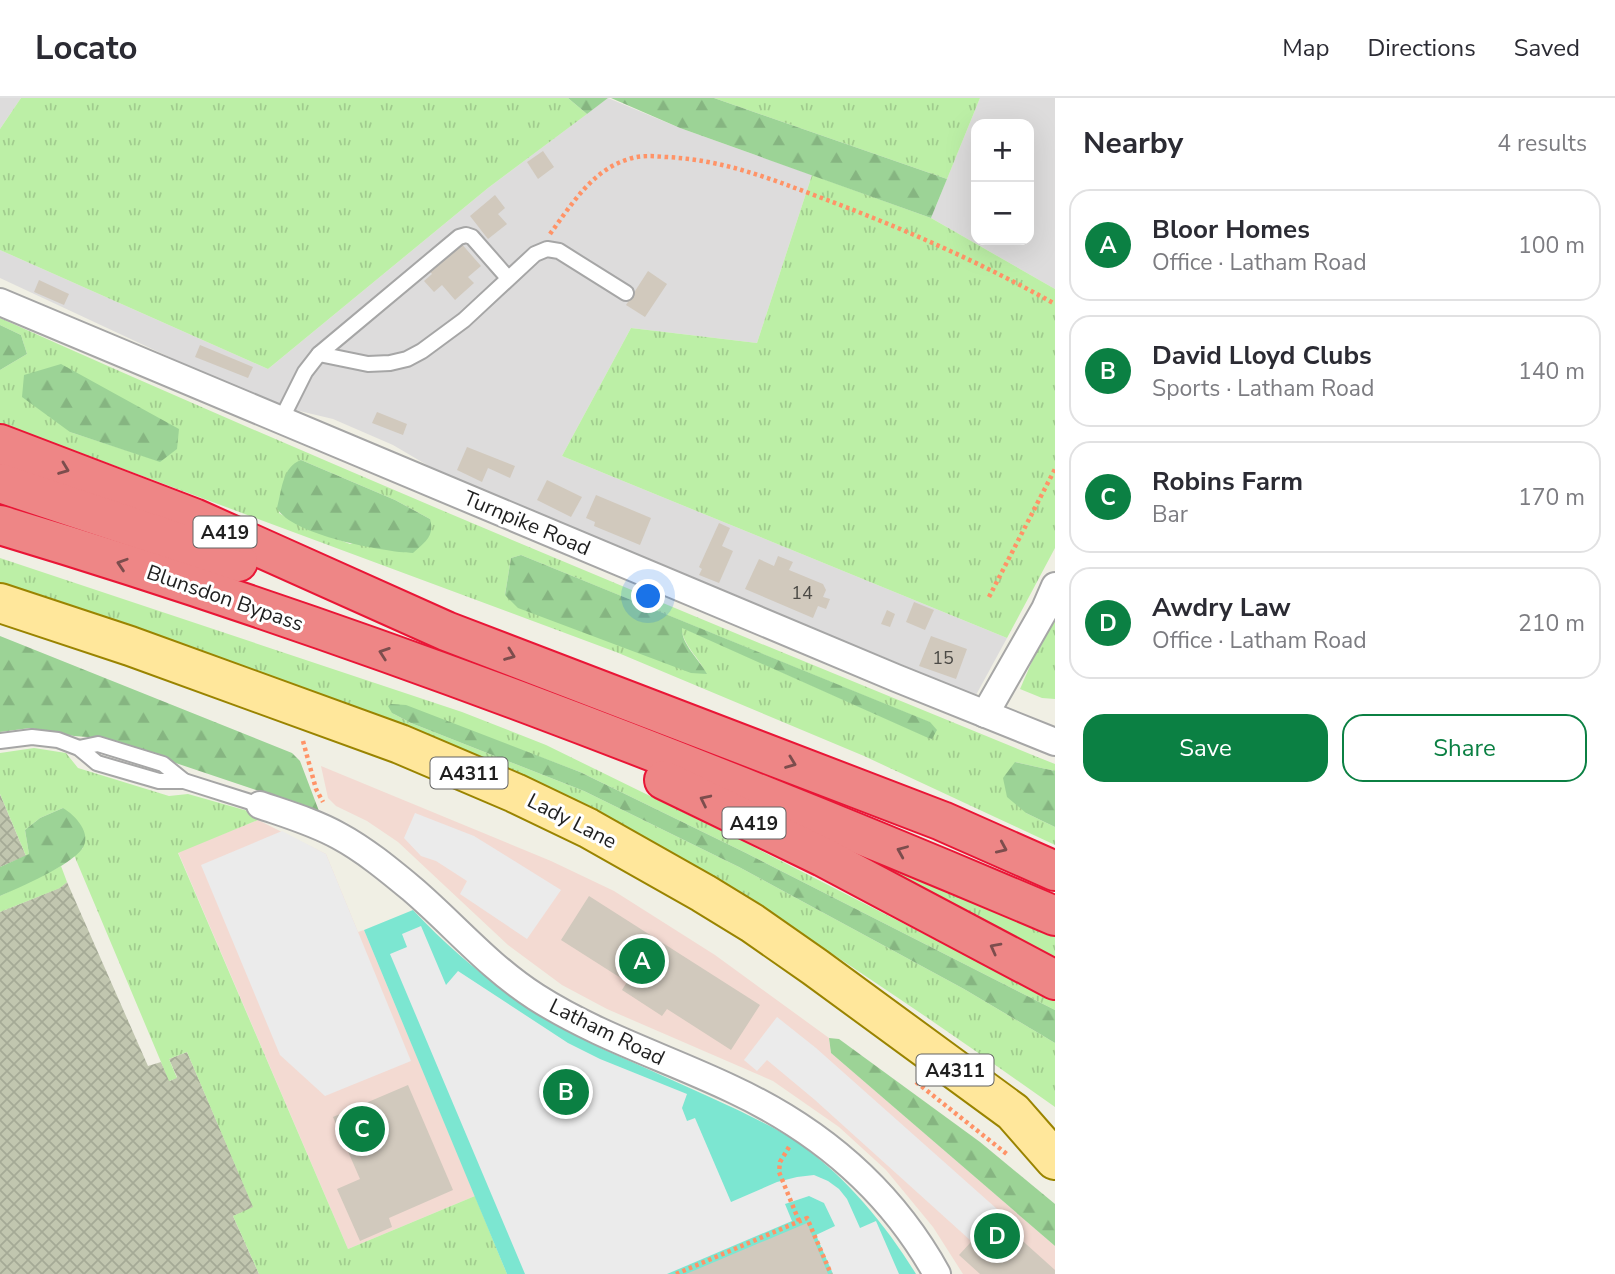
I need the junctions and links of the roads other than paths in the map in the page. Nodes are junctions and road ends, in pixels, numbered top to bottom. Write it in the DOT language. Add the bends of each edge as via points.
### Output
graph roads {
  1 [pos="508,278"];
  2 [pos="626,293"];
  3 [pos="0,302"];
  4 [pos="319,354"];
  5 [pos="281,420"];
  6 [pos="0,444"];
  7 [pos="0,482"];
  8 [pos="0,525"];
  9 [pos="1055,586"];
  10 [pos="0,603"];
  11 [pos="446,631"];
  12 [pos="448,675"];
  13 [pos="985,714"];
  14 [pos="0,741"];
  15 [pos="1055,742"];
  16 [pos="260,805"];
  17 [pos="1055,871"];
  18 [pos="1055,916"];
  19 [pos="1055,980"];
  20 [pos="1013,1112"];
  21 [pos="1055,1128"];
  22 [pos="1055,1160"];
  23 [pos="937,1274"];
  1 -- 2 [label="lane" via="547,249 559,251"];
  1 -- 4 [label="lane" via="464,320 407,359 368,364"];
  1 -- 4 [label="lane" via="472,237 459,237"];
  3 -- 5 [label="street, Turnpike Road"];
  4 -- 5 [label="lane"];
  5 -- 13 [label="street, Turnpike Road"];
  6 -- 11 [label="highway, A419, one-way" via="194,518"];
  7 -- 11 [label="highway, Blunsdon Bypass / A419"];
  12 -- 8 [label="highway, Blunsdon Bypass / A419, one-way"];
  9 -- 13 [label="street"];
  10 -- 20 [label="main road, Lady Lane / A4311" via="360,729 577,823 752,923"];
  11 -- 17 [label="highway, A419, one-way" via="942,821"];
  18 -- 12 [label="highway, A419, one-way" via="778,800"];
  19 -- 12 [label="highway, A419, one-way" via="823,857"];
  13 -- 15 [label="street, Turnpike Road"];
  14 -- 16 [label="lane" via="58,740 79,748 97,763 159,781 184,781"];
  16 -- 23 [label="street, Latham Road" via="339,836 369,855 535,996 602,1033 732,1088 803,1126 872,1186"];
  20 -- 21 [label="main road, Lady Lane / A4311"];
  20 -- 22 [label="main road, Lady Lane / A4311"];
}
